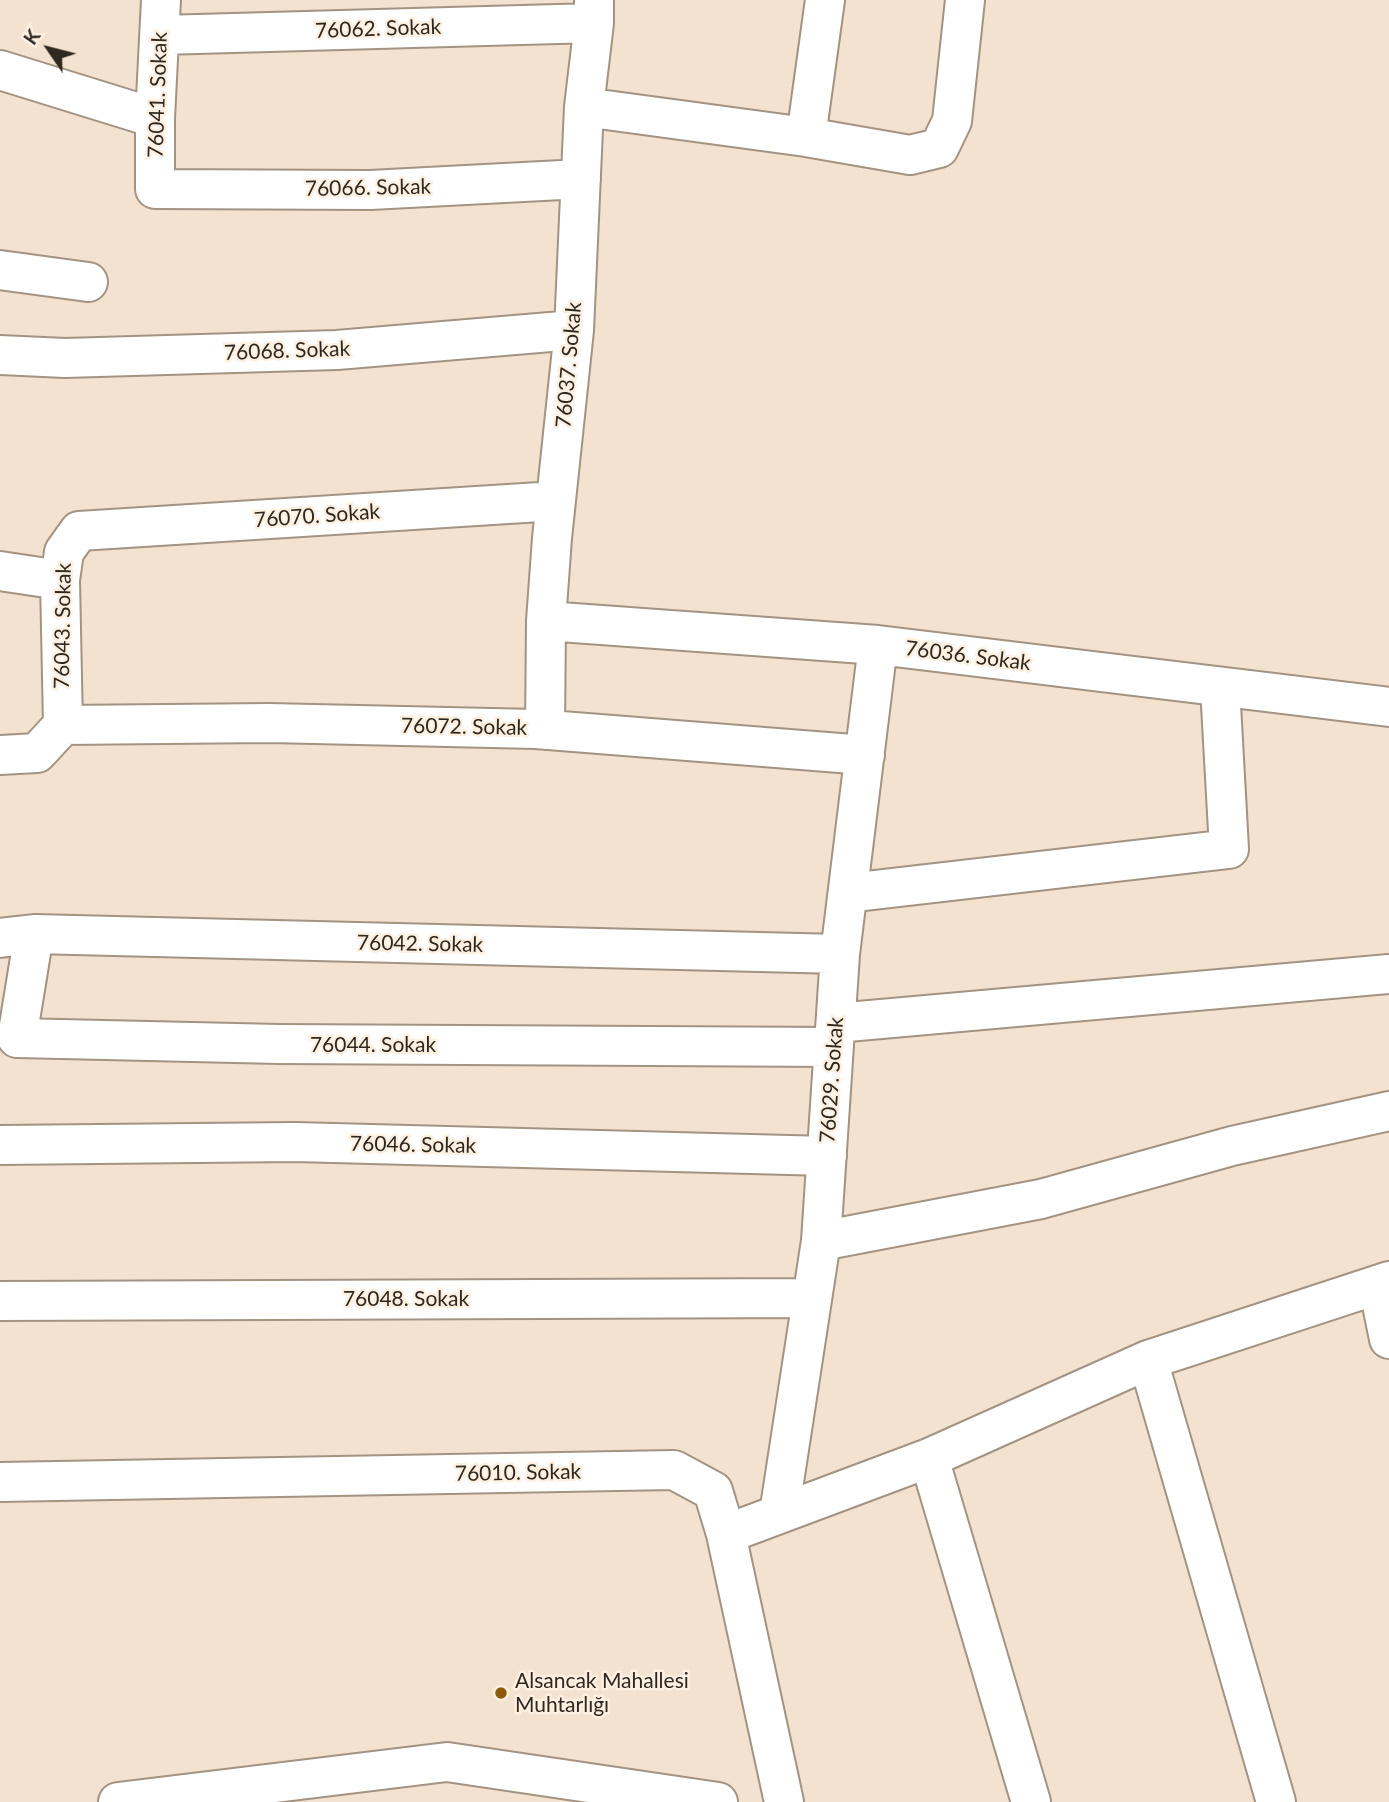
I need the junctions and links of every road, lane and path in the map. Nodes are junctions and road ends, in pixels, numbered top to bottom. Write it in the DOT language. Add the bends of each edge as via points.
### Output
graph roads {
  1 [pos="825,0"];
  2 [pos="965,0"];
  3 [pos="594,12"];
  4 [pos="161,18"];
  5 [pos="0,70"];
  6 [pos="584,107"];
  7 [pos="155,118"];
  8 [pos="806,137"];
  9 [pos="581,179"];
  10 [pos="155,189"];
  11 [pos="0,270"];
  12 [pos="89,282"];
  13 [pos="574,330"];
  14 [pos="0,355"];
  15 [pos="556,501"];
  16 [pos="79,531"];
  17 [pos="0,571"];
  18 [pos="60,580"];
  19 [pos="546,621"];
  20 [pos="878,645"];
  21 [pos="1220,687"];
  22 [pos="1389,707"];
  23 [pos="63,725"];
  24 [pos="545,730"];
  25 [pos="0,755"];
  26 [pos="865,755"];
  27 [pos="848,893"];
  28 [pos="17,936"];
  29 [pos="840,954"];
  30 [pos="1389,974"];
  31 [pos="835,1035"];
  32 [pos="1389,1113"];
  33 [pos="0,1145"];
  34 [pos="827,1156"];
  35 [pos="821,1241"];
  36 [pos="1383,1283"];
  37 [pos="812,1298"];
  38 [pos="0,1301"];
  39 [pos="1389,1339"];
  40 [pos="1148,1360"];
  41 [pos="929,1458"];
  42 [pos="0,1482"];
  43 [pos="779,1514"];
  44 [pos="726,1534"];
  45 [pos="118,1802"];
  46 [pos="718,1802"];
  47 [pos="784,1802"];
  48 [pos="1031,1802"];
  49 [pos="1276,1802"];
  1 -- 8 [label="street"];
  2 -- 8 [label="street" via="952,121 939,148 910,155"];
  3 -- 4 [label="street, 76062. Sokak"];
  3 -- 6 [label="street, 76037. Sokak"];
  4 -- 7 [label="street, 76041. Sokak"];
  5 -- 7 [label="street"];
  6 -- 8 [label="street"];
  6 -- 9 [label="street, 76037. Sokak"];
  7 -- 10 [label="street, 76041. Sokak"];
  9 -- 10 [label="street, 76066. Sokak" via="370,190"];
  9 -- 13 [label="street, 76037. Sokak"];
  11 -- 12 [label="street"];
  13 -- 14 [label="street, 76068. Sokak" via="337,351 65,358"];
  13 -- 15 [label="street, 76037. Sokak"];
  15 -- 16 [label="street, 76070. Sokak"];
  15 -- 19 [label="street, 76037. Sokak"];
  16 -- 18 [label="street, 76043. Sokak" via="64,552"];
  17 -- 18 [label="street"];
  18 -- 23 [label="street, 76043. Sokak"];
  19 -- 20 [label="street, 76036. Sokak"];
  19 -- 24 [label="street, 76037. Sokak"];
  20 -- 21 [label="street, 76036. Sokak"];
  20 -- 26 [label="street, 76029. Sokak"];
  21 -- 22 [label="street, 76036. Sokak"];
  21 -- 27 [label="street" via="1229,849"];
  23 -- 24 [label="street, 76072. Sokak" via="269,723"];
  23 -- 25 [label="street" via="37,753"];
  24 -- 26 [label="street, 76072. Sokak"];
  26 -- 27 [label="street, 76029. Sokak"];
  27 -- 29 [label="street, 76029. Sokak"];
  28 -- 29 [label="street, 76042. Sokak"];
  28 -- 31 [label="street, 76044. Sokak" via="17,1038 293,1044"];
  29 -- 31 [label="street, 76029. Sokak"];
  30 -- 31 [label="street"];
  31 -- 34 [label="street, 76029. Sokak"];
  32 -- 35 [label="street" via="1232,1146 1041,1199"];
  33 -- 34 [label="street, 76046. Sokak" via="295,1142"];
  34 -- 35 [label="street, 76029. Sokak"];
  35 -- 37 [label="street, 76029. Sokak"];
  36 -- 39 [label="street"];
  36 -- 40 [label="street"];
  37 -- 38 [label="street, 76048. Sokak"];
  37 -- 43 [label="street, 76029. Sokak"];
  40 -- 41 [label="street"];
  40 -- 49 [label="street"];
  41 -- 43 [label="street"];
  41 -- 48 [label="street"];
  42 -- 44 [label="street, 76010. Sokak" via="674,1470 713,1491"];
  43 -- 44 [label="street"];
  44 -- 47 [label="street, 76010. Sokak"];
  45 -- 46 [label="street" via="447,1762"];
}
